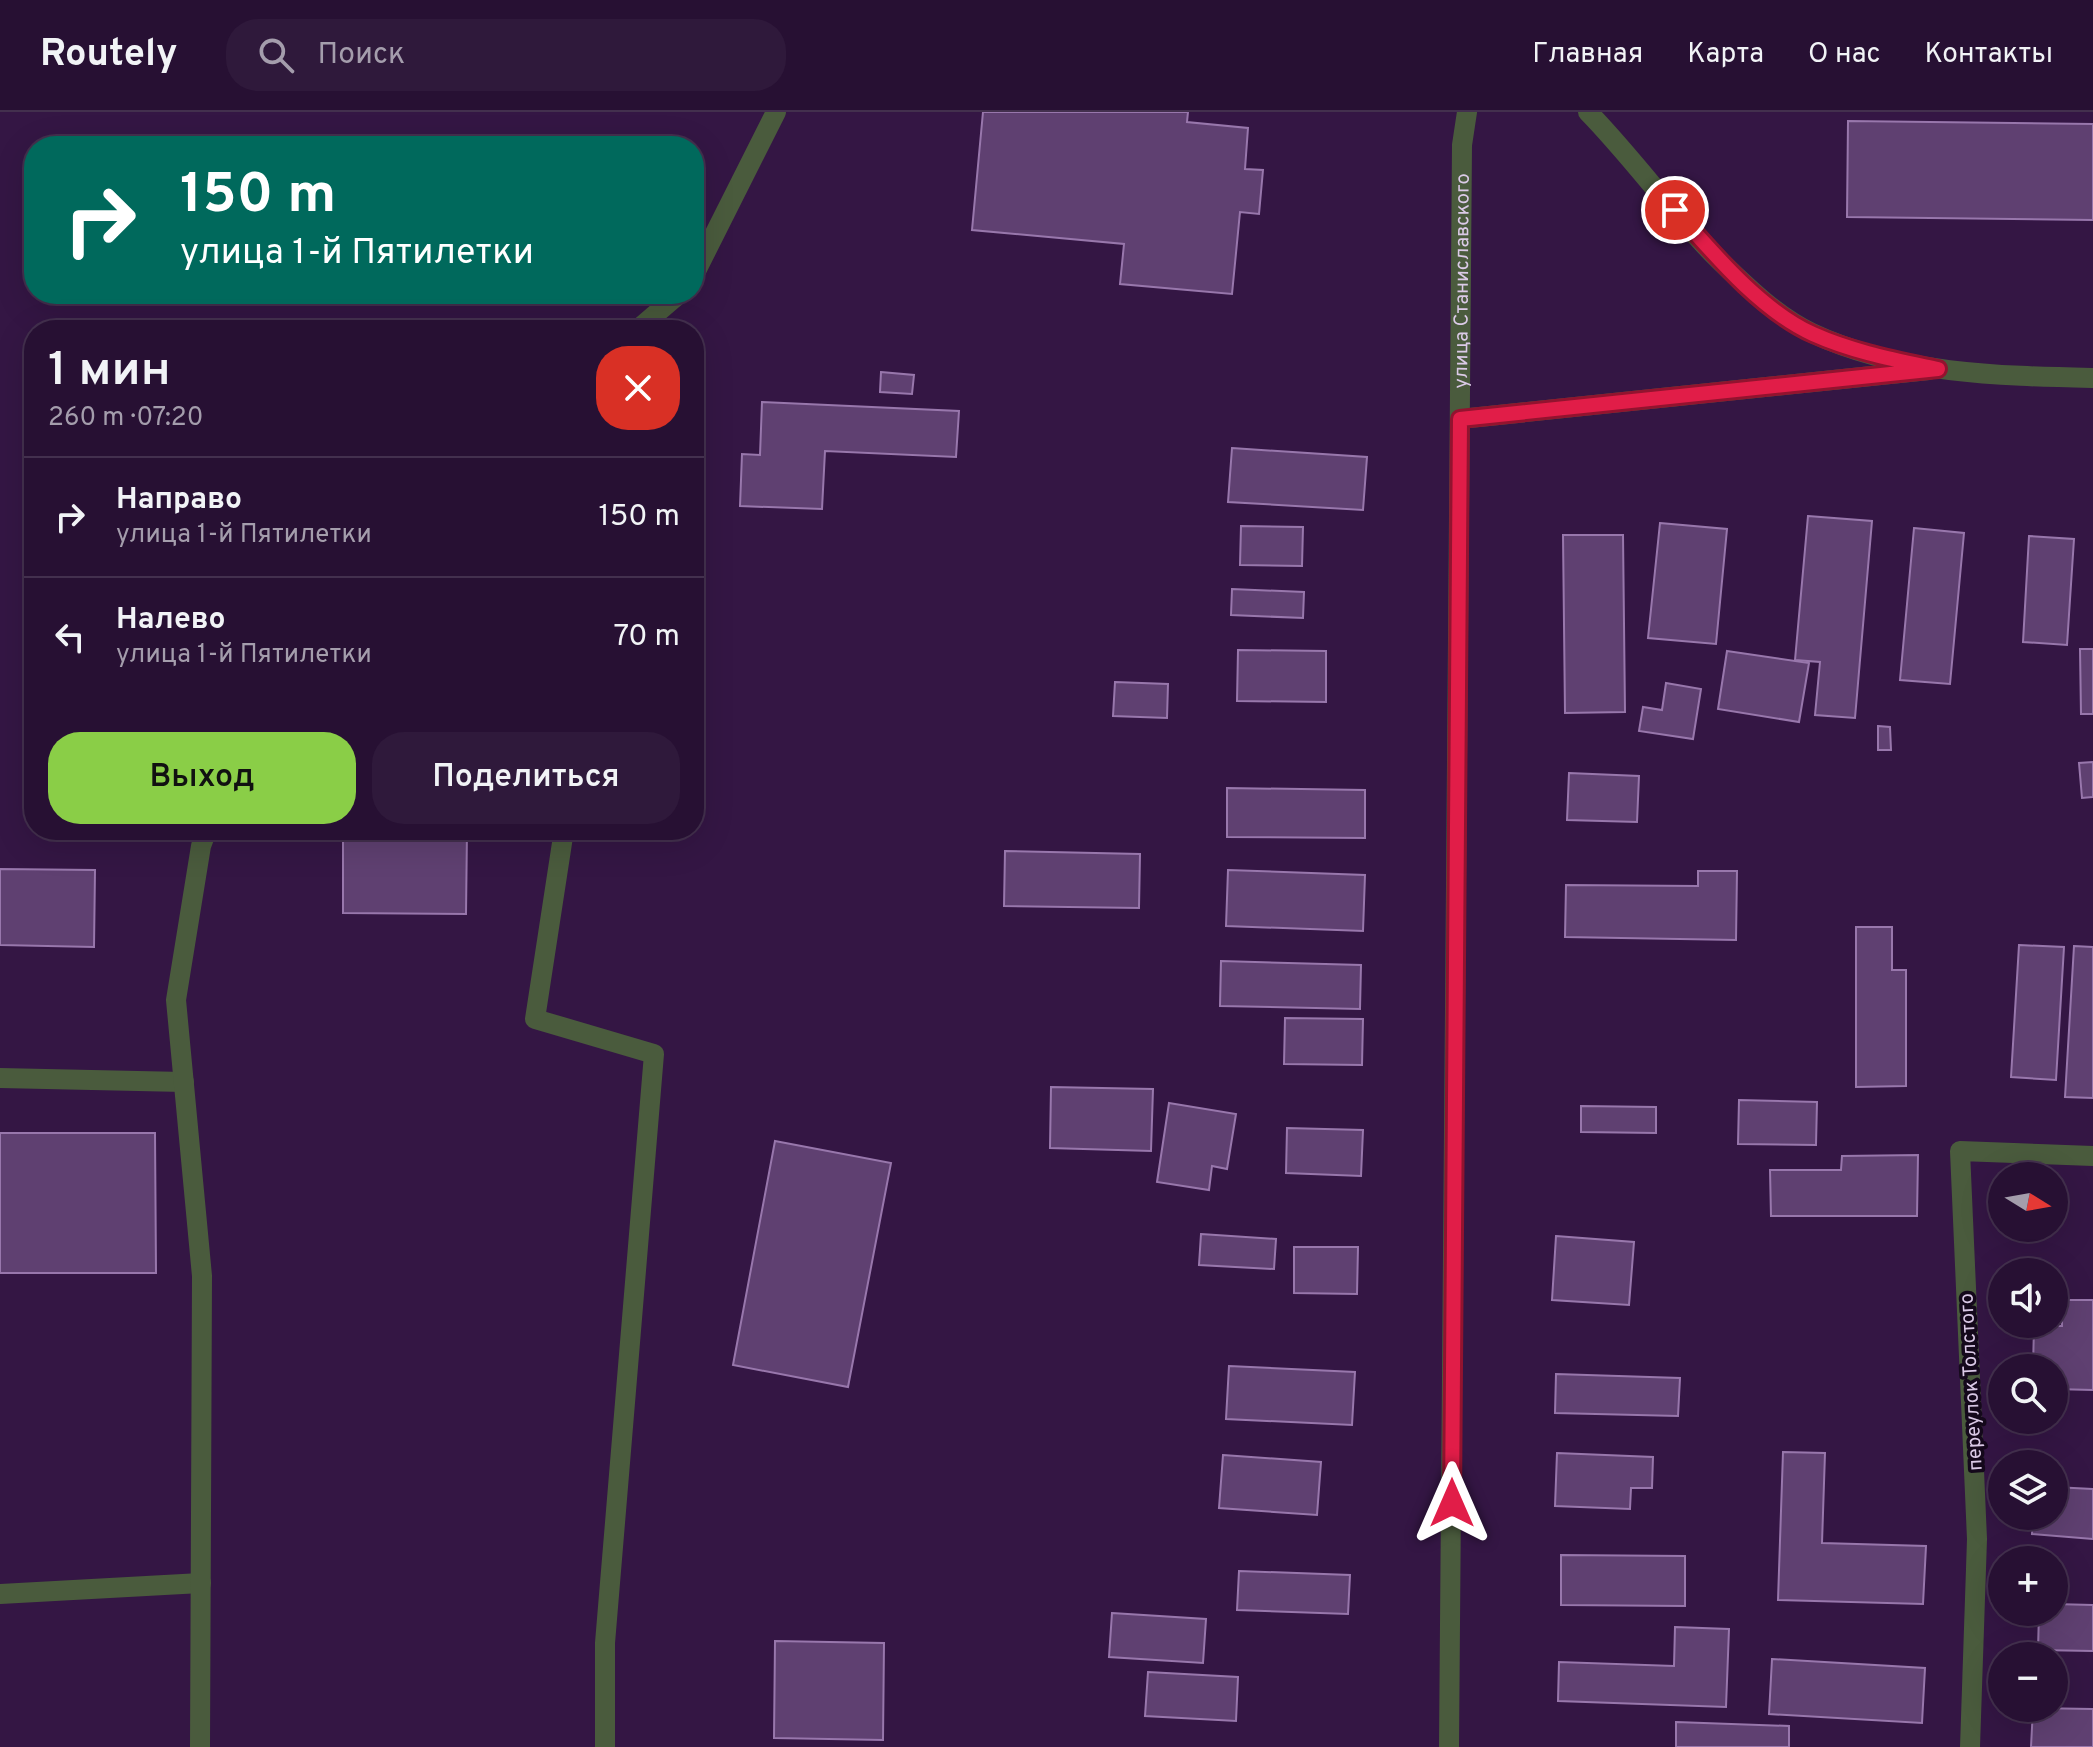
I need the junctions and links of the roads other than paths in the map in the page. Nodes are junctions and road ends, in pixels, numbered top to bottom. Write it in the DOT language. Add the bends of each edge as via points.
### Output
graph roads {
  1 [pos="776,112"];
  2 [pos="1467,112"];
  3 [pos="1588,112"];
  4 [pos="704,255"];
  5 [pos="667,304"];
  6 [pos="649,320"];
  7 [pos="1938,369"];
  8 [pos="2093,378"];
  9 [pos="1460,419"];
  10 [pos="203,840"];
  11 [pos="562,840"];
  12 [pos="0,1078"];
  13 [pos="184,1082"];
  14 [pos="2093,1156"];
  15 [pos="201,1583"];
  16 [pos="0,1594"];
  17 [pos="200,1747"];
  18 [pos="605,1747"];
  19 [pos="1449,1747"];
  20 [pos="1970,1747"];
  1 -- 4 [label="street"];
  2 -- 9 [label="street, улица Станиславского" via="1462,145"];
  3 -- 7 [label="street" via="1716,256 1773,308 1811,333"];
  5 -- 6 [label="street"];
  7 -- 8 [label="street"];
  7 -- 9 [label="street"];
  9 -- 19 [label="street, улица Станиславского"];
  10 -- 13 [label="street" via="176,1000"];
  11 -- 18 [label="street" via="535,1019 654,1054 605,1643"];
  12 -- 13 [label="street"];
  13 -- 15 [label="street" via="202,1276"];
  14 -- 20 [label="street, переулок Толстого" via="1960,1151 1977,1539"];
  15 -- 16 [label="street"];
  15 -- 17 [label="street"];
}
